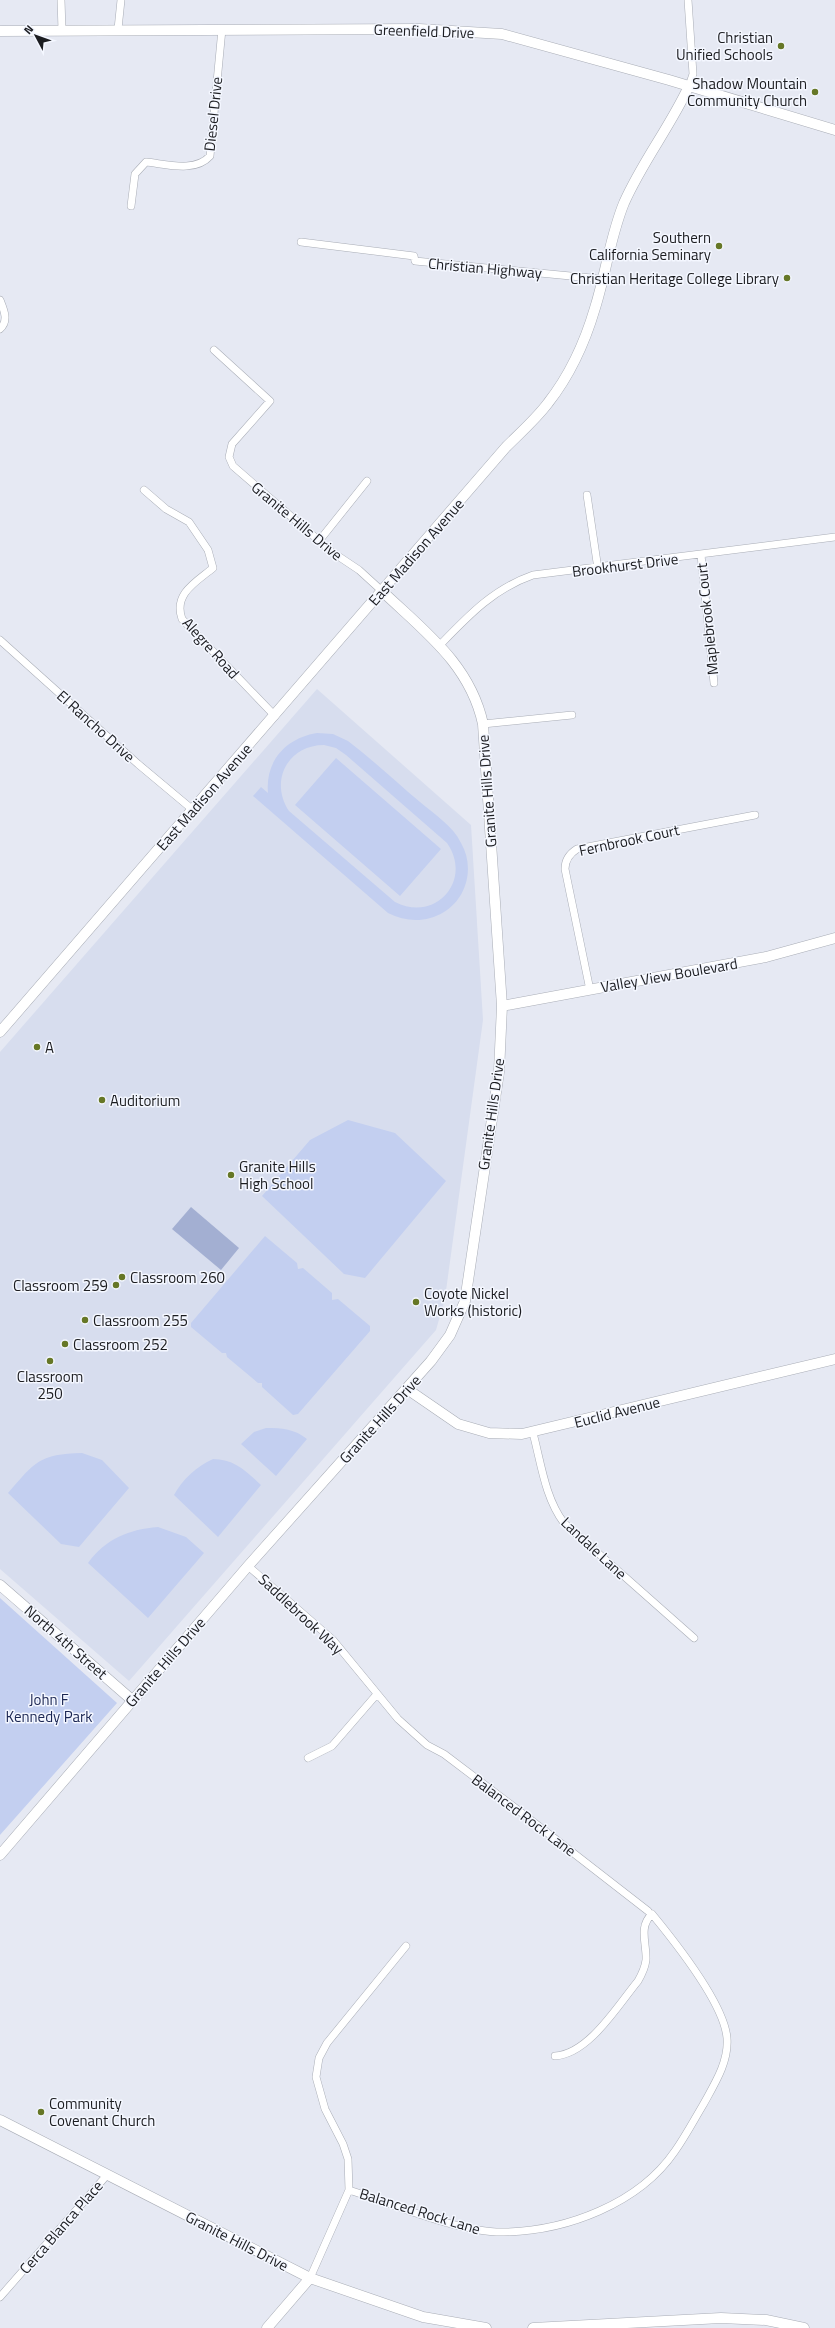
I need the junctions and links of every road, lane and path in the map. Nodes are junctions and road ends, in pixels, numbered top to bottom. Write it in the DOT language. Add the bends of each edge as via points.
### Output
graph roads {
  1 [pos="61,0"];
  2 [pos="121,0"];
  3 [pos="688,0"];
  4 [pos="118,29"];
  5 [pos="222,29"];
  6 [pos="62,30"];
  7 [pos="0,31"];
  8 [pos="689,86"];
  9 [pos="835,130"];
  10 [pos="131,206"];
  11 [pos="301,242"];
  12 [pos="602,279"];
  13 [pos="0,300"];
  14 [pos="0,329"];
  15 [pos="214,350"];
  16 [pos="367,481"];
  17 [pos="144,490"];
  18 [pos="588,495"];
  19 [pos="835,537"];
  20 [pos="319,541"];
  21 [pos="701,555"];
  22 [pos="598,569"];
  23 [pos="382,591"];
  24 [pos="0,640"];
  25 [pos="439,646"];
  26 [pos="714,683"];
  27 [pos="572,715"];
  28 [pos="275,716"];
  29 [pos="483,724"];
  30 [pos="193,810"];
  31 [pos="755,815"];
  32 [pos="835,938"];
  33 [pos="590,990"];
  34 [pos="502,1006"];
  35 [pos="0,1032"];
  36 [pos="835,1360"];
  37 [pos="407,1389"];
  38 [pos="533,1433"];
  39 [pos="248,1566"];
  40 [pos="0,1585"];
  41 [pos="694,1638"];
  42 [pos="377,1694"];
  43 [pos="132,1700"];
  44 [pos="398,1719"];
  45 [pos="308,1758"];
  46 [pos="0,1855"];
  47 [pos="650,1913"];
  48 [pos="406,1946"];
  49 [pos="555,2056"];
  50 [pos="0,2120"];
  51 [pos="107,2175"];
  52 [pos="349,2190"];
  53 [pos="310,2278"];
  54 [pos="0,2297"];
  55 [pos="267,2328"];
  56 [pos="486,2328"];
  57 [pos="533,2328"];
  58 [pos="804,2328"];
  1 -- 6 [label="street"];
  2 -- 4 [label="street"];
  3 -- 8 [label="street, East Madison Avenue" via="693,74"];
  4 -- 5 [label="street, Greenfield Drive"];
  4 -- 6 [label="street, Greenfield Drive"];
  5 -- 8 [label="street, Greenfield Drive" via="436,29 502,34"];
  5 -- 10 [label="street, Diesel Drive" via="210,156 201,164 192,166 146,162 135,174"];
  6 -- 7 [label="street, Greenfield Drive"];
  8 -- 9 [label="street, Greenfield Drive"];
  8 -- 12 [label="street, East Madison Avenue" via="632,185 612,237"];
  11 -- 12 [label="street, Christian Highway" via="414,256 415,261"];
  12 -- 23 [label="street, East Madison Avenue" via="595,307 574,364 548,404 506,447"];
  13 -- 14 [label="street" via="5,319"];
  15 -- 20 [label="street, Granite Hills Drive" via="270,401 232,444 229,457 232,466"];
  16 -- 20 [label="street"];
  17 -- 28 [label="street, Alegre Road" via="166,509 189,522 208,550 213,568 184,594 180,608 182,619"];
  18 -- 22 [label="street"];
  19 -- 21 [label="street, Brookhurst Drive"];
  20 -- 23 [label="street, Granite Hills Drive" via="360,570"];
  21 -- 22 [label="street, Brookhurst Drive"];
  21 -- 26 [label="street, Maplebrook Court"];
  22 -- 25 [label="street, Brookhurst Drive" via="533,575 513,583 479,605"];
  23 -- 25 [label="street, Granite Hills Drive"];
  23 -- 28 [label="street, East Madison Avenue"];
  24 -- 30 [label="street, El Rancho Drive"];
  25 -- 29 [label="street, Granite Hills Drive" via="470,685 479,704"];
  27 -- 29 [label="street"];
  28 -- 30 [label="street, East Madison Avenue"];
  29 -- 34 [label="street, Granite Hills Drive"];
  30 -- 35 [label="street, East Madison Avenue"];
  31 -- 33 [label="street, Fernbrook Court" via="577,849 571,853 566,860 565,869"];
  32 -- 33 [label="street, Valley View Boulevard" via="766,957"];
  33 -- 34 [label="street, Valley View Boulevard"];
  34 -- 37 [label="street, Granite Hills Drive" via="499,1072 465,1301 445,1343"];
  36 -- 38 [label="street, Euclid Avenue"];
  37 -- 38 [label="street, Euclid Avenue" via="445,1416 468,1428 500,1434"];
  37 -- 39 [label="street, Granite Hills Drive"];
  38 -- 41 [label="street, Landale Lane" via="551,1499 564,1523"];
  39 -- 42 [label="street, Saddlebrook Way" via="333,1640"];
  39 -- 43 [label="street, Granite Hills Drive"];
  40 -- 43 [label="street, North 4th Street"];
  42 -- 44 [label="street, Saddlebrook Way"];
  42 -- 45 [label="street" via="332,1746"];
  43 -- 46 [label="street, Granite Hills Drive"];
  44 -- 47 [label="street, Balanced Rock Lane" via="427,1745 444,1754"];
  47 -- 49 [label="street" via="644,1925 646,1958 643,1973 638,1981 590,2039 571,2053"];
  47 -- 52 [label="street, Balanced Rock Lane" via="696,1972 719,2011 727,2038 725,2059 712,2089 675,2152 649,2179 602,2210 568,2224 537,2230 503,2232 481,2231 454,2224"];
  48 -- 52 [label="street" via="332,2037 319,2058 316,2077 325,2109 348,2159"];
  50 -- 51 [label="street, Granite Hills Drive"];
  51 -- 53 [label="street, Granite Hills Drive"];
  51 -- 54 [label="street, Cerca Blanca Place"];
  52 -- 53 [label="street"];
  53 -- 55 [label="street"];
  53 -- 56 [label="street, Granite Hills Drive" via="423,2317"];
  57 -- 58 [label="street" via="721,2318 766,2320"];
}
